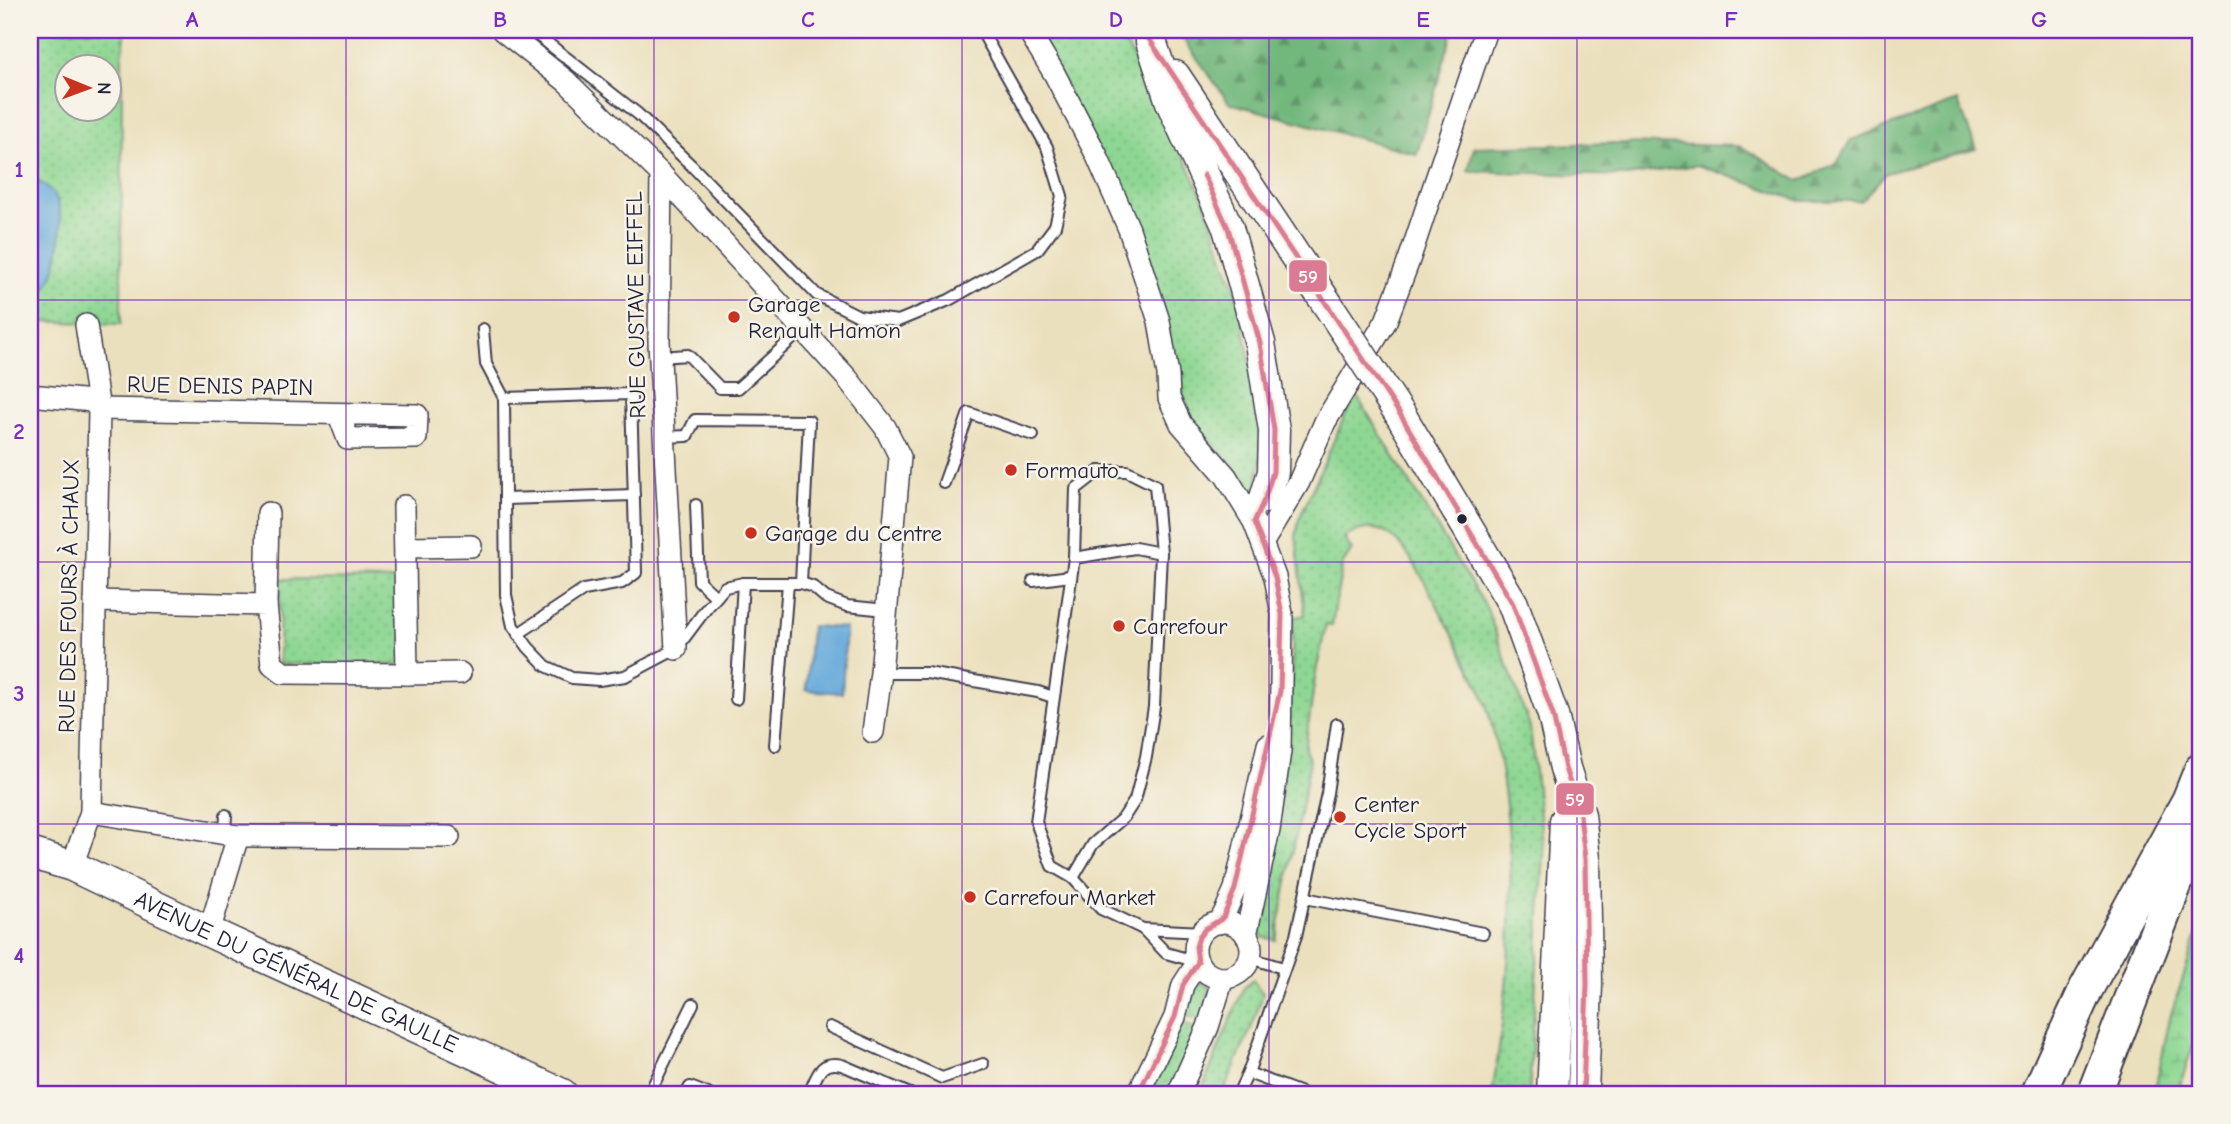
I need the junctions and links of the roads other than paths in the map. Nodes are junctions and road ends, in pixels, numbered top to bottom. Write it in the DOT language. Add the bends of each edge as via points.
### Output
graph roads {
  1 [pos="502,30"];
  2 [pos="531,30"];
  3 [pos="981,30"];
  4 [pos="1028,30"];
  5 [pos="1486,30"];
  6 [pos="1147,35"];
  7 [pos="661,174"];
  8 [pos="86,325"];
  9 [pos="483,328"];
  10 [pos="803,330"];
  11 [pos="660,357"];
  12 [pos="30,395"];
  13 [pos="504,398"];
  14 [pos="99,409"];
  15 [pos="339,415"];
  16 [pos="1033,435"];
  17 [pos="664,437"];
  18 [pos="1299,482"];
  19 [pos="944,483"];
  20 [pos="634,495"];
  21 [pos="505,499"];
  22 [pos="696,505"];
  23 [pos="404,506"];
  24 [pos="1259,510"];
  25 [pos="268,513"];
  26 [pos="1263,542"];
  27 [pos="471,546"];
  28 [pos="406,547"];
  29 [pos="1161,553"];
  30 [pos="1074,558"];
  31 [pos="1070,576"];
  32 [pos="1033,581"];
  33 [pos="743,583"];
  34 [pos="788,583"];
  35 [pos="801,583"];
  36 [pos="716,597"];
  37 [pos="94,601"];
  38 [pos="266,605"];
  39 [pos="886,610"];
  40 [pos="518,634"];
  41 [pos="677,649"];
  42 [pos="460,673"];
  43 [pos="881,673"];
  44 [pos="407,674"];
  45 [pos="1280,691"];
  46 [pos="1053,697"];
  47 [pos="736,699"];
  48 [pos="1337,724"];
  49 [pos="873,732"];
  50 [pos="775,746"];
  51 [pos="1565,768"];
  52 [pos="2201,769"];
  53 [pos="91,812"];
  54 [pos="2201,817"];
  55 [pos="229,828"];
  56 [pos="449,837"];
  57 [pos="30,853"];
  58 [pos="2201,860"];
  59 [pos="72,866"];
  60 [pos="1073,878"];
  61 [pos="1305,898"];
  62 [pos="1211,927"];
  63 [pos="1143,929"];
  64 [pos="209,932"];
  65 [pos="1483,933"];
  66 [pos="1246,935"];
  67 [pos="1250,958"];
  68 [pos="1198,962"];
  69 [pos="1283,968"];
  70 [pos="1223,978"];
  71 [pos="693,1004"];
  72 [pos="830,1027"];
  73 [pos="983,1064"];
  74 [pos="1248,1073"];
  75 [pos="562,1094"];
  76 [pos="649,1094"];
  77 [pos="686,1094"];
  78 [pos="708,1094"];
  79 [pos="809,1094"];
  80 [pos="910,1094"];
  81 [pos="1138,1094"];
  82 [pos="1178,1094"];
  83 [pos="1238,1094"];
  84 [pos="1304,1094"];
  85 [pos="1552,1094"];
  86 [pos="1583,1094"];
  87 [pos="2038,1094"];
  88 [pos="2094,1094"];
  89 [pos="2119,1094"];
  1 -- 7 [label="street, RUE GUSTAVE EIFFEL" via="566,82"];
  2 -- 3 [label="lane" via="638,114 817,295 859,316 898,321 948,300 1037,250 1055,226 1062,196 1047,147"];
  4 -- 24 [label="street" via="1055,73 1129,229 1159,321 1170,398 1181,425"];
  5 -- 18 [label="street" via="1386,321 1325,422"];
  6 -- 24 [label="main road" via="1171,102 1228,229 1260,343 1274,430 1273,472"];
  6 -- 51 [label="main road, bridge" via="1400,414 1513,604 1553,715"];
  7 -- 10 [label="street"];
  7 -- 11 [label="street, RUE GUSTAVE EIFFEL"];
  8 -- 14 [label="street, RUE DES FOURS À CHAUX"];
  9 -- 13 [label="lane" via="486,364"];
  10 -- 11 [label="lane" via="738,387 720,388 688,355"];
  10 -- 39 [label="street" via="848,377 885,427 900,457"];
  11 -- 17 [label="street, RUE GUSTAVE EIFFEL"];
  12 -- 14 [label="street, RUE DENIS PAPIN" via="92,401"];
  13 -- 20 [label="lane" via="631,394"];
  13 -- 21 [label="lane"];
  14 -- 15 [label="street, RUE DENIS PAPIN"];
  14 -- 37 [label="street, RUE DES FOURS À CHAUX"];
  16 -- 19 [label="lane" via="968,413"];
  17 -- 35 [label="lane" via="687,436 695,420 809,421"];
  17 -- 41 [label="street, RUE GUSTAVE EIFFEL"];
  18 -- 24 [label="street"];
  18 -- 26 [label="street"];
  20 -- 21 [label="lane"];
  20 -- 40 [label="lane" via="635,573 622,583 584,590"];
  21 -- 40 [label="lane" via="506,595"];
  22 -- 36 [label="lane" via="699,580"];
  23 -- 28 [label="street"];
  24 -- 26 [label="street"];
  25 -- 38 [label="street"];
  26 -- 45 [label="street" via="1282,614"];
  27 -- 28 [label="street"];
  28 -- 44 [label="street"];
  29 -- 30 [label="lane" via="1135,548"];
  29 -- 30 [label="lane" via="1154,485 1127,471 1099,471 1076,489"];
  29 -- 60 [label="lane" via="1154,707 1135,800 1124,817 1093,844"];
  30 -- 31 [label="lane"];
  31 -- 32 [label="lane"];
  31 -- 46 [label="lane"];
  33 -- 34 [label="lane"];
  33 -- 36 [label="lane" via="725,587"];
  33 -- 47 [label="lane"];
  34 -- 35 [label="lane"];
  34 -- 50 [label="lane"];
  35 -- 39 [label="lane" via="847,606"];
  36 -- 41 [label="lane"];
  37 -- 38 [label="street"];
  37 -- 53 [label="street, RUE DES FOURS À CHAUX"];
  38 -- 44 [label="street" via="272,664 283,673"];
  39 -- 43 [label="street"];
  40 -- 41 [label="lane" via="546,666 572,678 625,676"];
  42 -- 44 [label="street"];
  43 -- 46 [label="lane" via="927,673"];
  43 -- 49 [label="street"];
  45 -- 62 [label="street" via="1235,889"];
  45 -- 66 [label="street" via="1280,751 1269,830"];
  46 -- 60 [label="lane" via="1035,822 1052,866"];
  48 -- 61 [label="lane"];
  51 -- 85 [label="main road" via="1565,858"];
  51 -- 86 [label="main road" via="1580,815 1586,859"];
  52 -- 87 [label="main road" via="2189,800 2086,989"];
  53 -- 55 [label="street"];
  53 -- 59 [label="street, RUE DES FOURS À CHAUX"];
  54 -- 88 [label="main road"];
  55 -- 56 [label="street"];
  55 -- 64 [label="street"];
  57 -- 59 [label="main road, AVENUE DU GÉNÉRAL DE GAULLE"];
  58 -- 89 [label="main road"];
  59 -- 64 [label="main road, AVENUE DU GÉNÉRAL DE GAULLE"];
  60 -- 63 [label="lane" via="1101,909"];
  61 -- 65 [label="lane"];
  61 -- 69 [label="lane"];
  62 -- 63 [label="lane"];
  62 -- 66 [label="street" via="1234,925"];
  62 -- 68 [label="street" via="1196,946"];
  63 -- 68 [label="lane" via="1166,953"];
  64 -- 75 [label="main road, AVENUE DU GÉNÉRAL DE GAULLE"];
  66 -- 67 [label="street"];
  67 -- 69 [label="lane"];
  67 -- 70 [label="street" via="1240,973"];
  68 -- 70 [label="street" via="1208,974"];
  68 -- 81 [label="street" via="1183,985 1175,1017"];
  69 -- 74 [label="lane"];
  70 -- 82 [label="street" via="1208,1027"];
  71 -- 76 [label="lane"];
  72 -- 73 [label="lane" via="943,1078"];
  74 -- 83 [label="lane"];
  74 -- 84 [label="lane"];
  77 -- 78 [label="lane" via="690,1087"];
  79 -- 80 [label="lane" via="818,1074 832,1063"];
}
